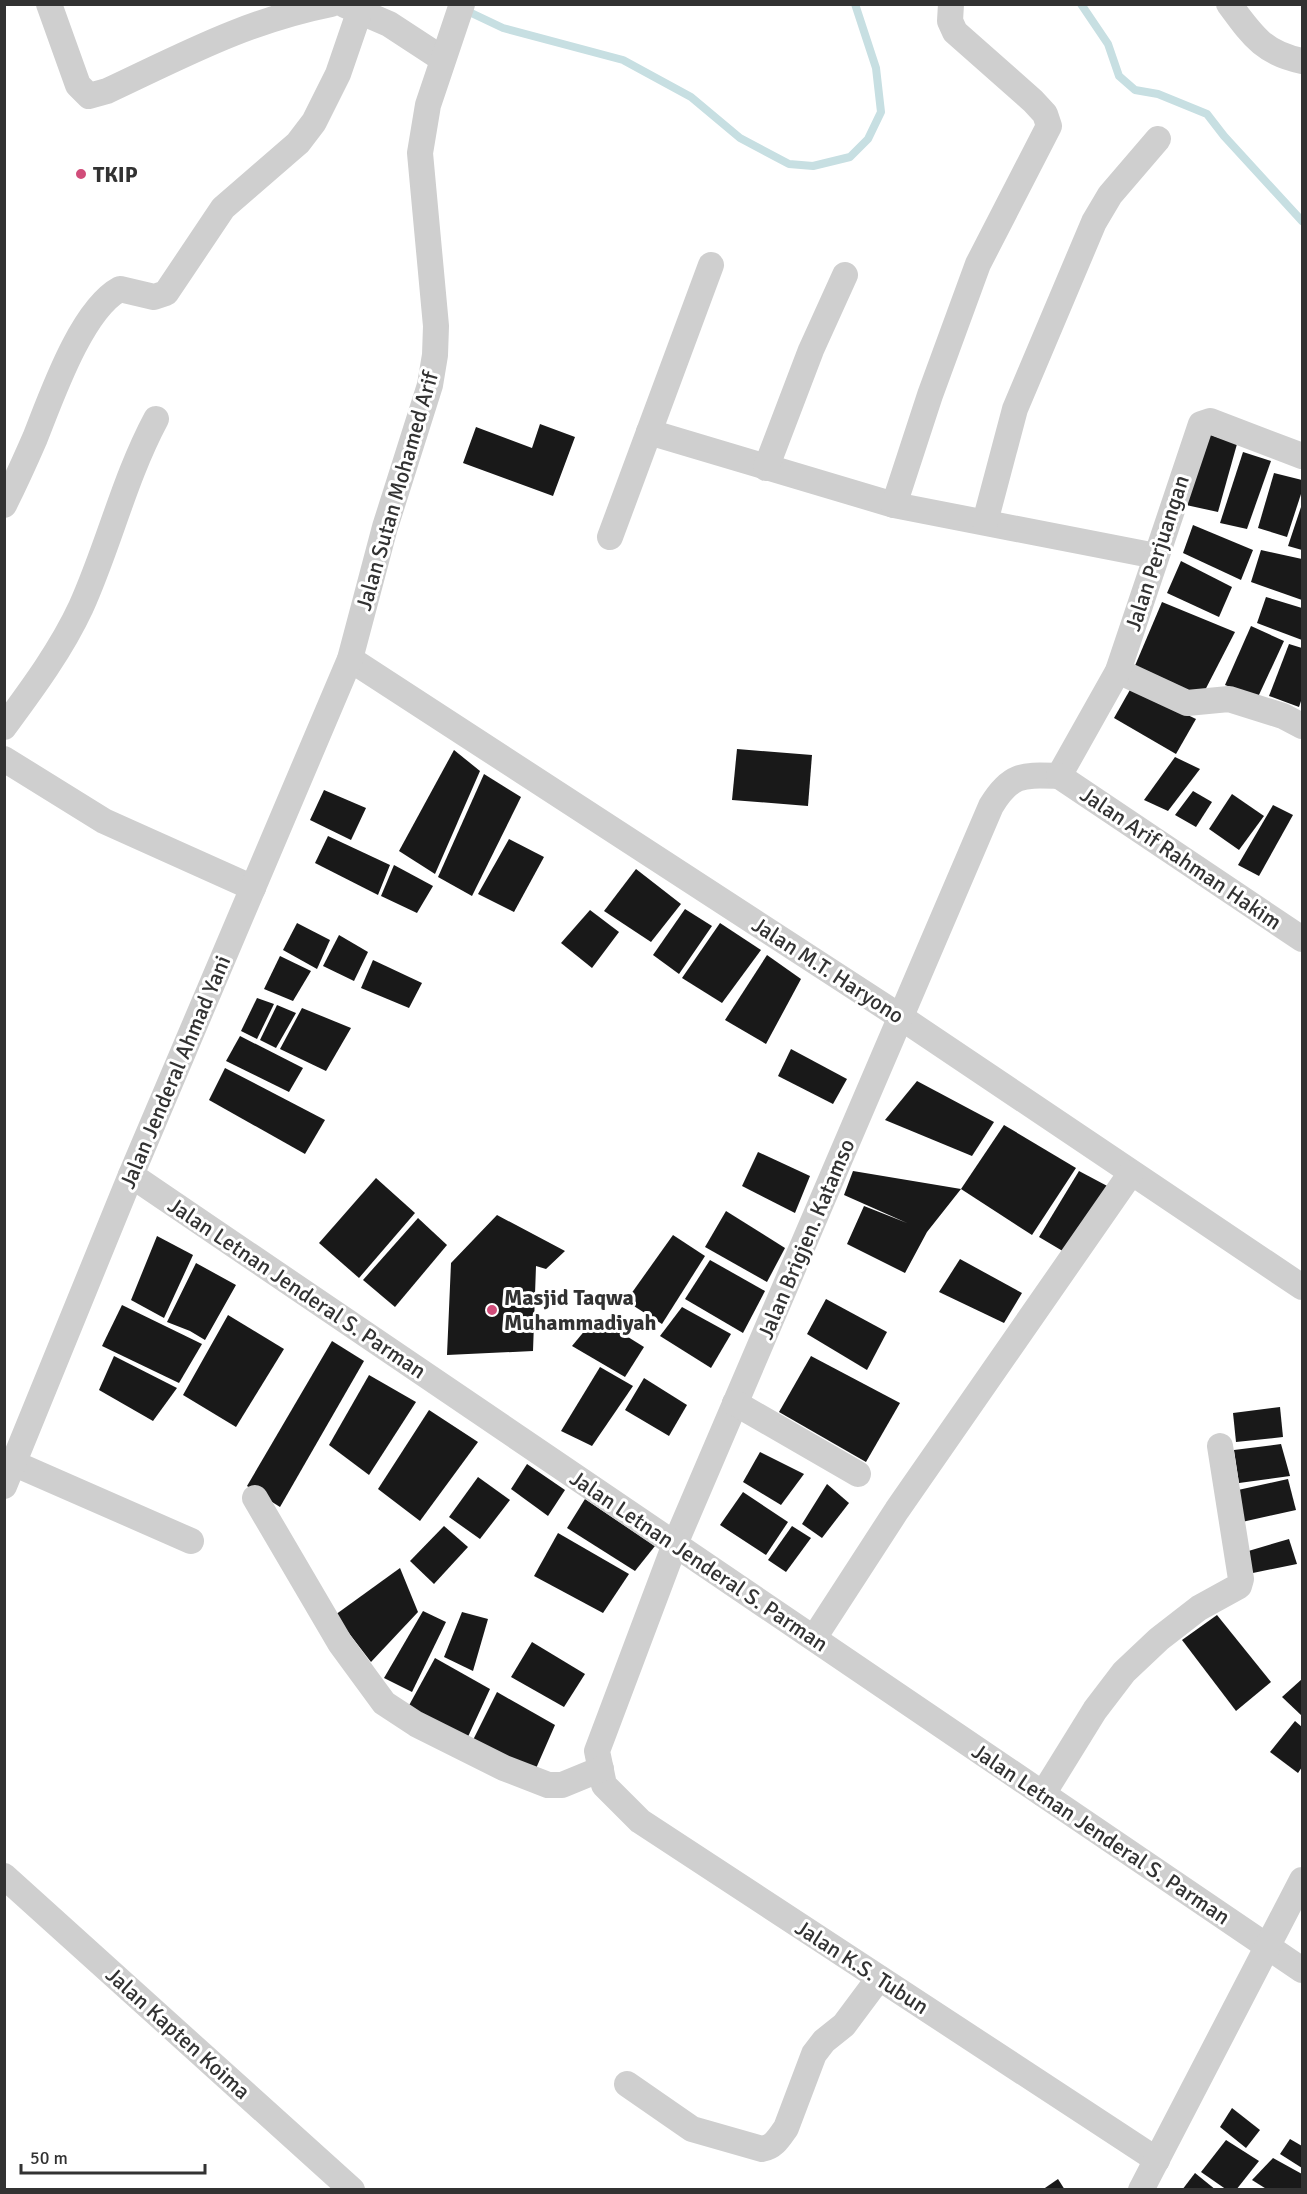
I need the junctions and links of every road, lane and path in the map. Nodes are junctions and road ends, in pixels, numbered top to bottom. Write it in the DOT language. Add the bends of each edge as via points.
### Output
graph roads {
  1 [pos="50,4"];
  2 [pos="331,4"];
  3 [pos="462,4"];
  4 [pos="951,4"];
  5 [pos="349,7"];
  6 [pos="1235,7"];
  7 [pos="446,47"];
  8 [pos="1302,61"];
  9 [pos="1158,139"];
  10 [pos="711,266"];
  11 [pos="845,275"];
  12 [pos="156,419"];
  13 [pos="649,432"];
  14 [pos="1302,456"];
  15 [pos="766,468"];
  16 [pos="4,505"];
  17 [pos="894,505"];
  18 [pos="984,522"];
  19 [pos="610,537"];
  20 [pos="1156,556"];
  21 [pos="350,659"];
  22 [pos="1118,671"];
  23 [pos="1302,726"];
  24 [pos="4,727"];
  25 [pos="4,759"];
  26 [pos="1059,776"];
  27 [pos="253,888"];
  28 [pos="1301,933"];
  29 [pos="902,1018"];
  30 [pos="1131,1173"];
  31 [pos="131,1175"];
  32 [pos="1302,1287"];
  33 [pos="735,1403"];
  34 [pos="1220,1446"];
  35 [pos="858,1474"];
  36 [pos="9,1475"];
  37 [pos="255,1498"];
  38 [pos="192,1541"];
  39 [pos="675,1544"];
  40 [pos="814,1638"];
  41 [pos="599,1760"];
  42 [pos="1043,1794"];
  43 [pos="4,1876"];
  44 [pos="1302,1880"];
  45 [pos="1267,1948"];
  46 [pos="1302,1970"];
  47 [pos="879,1978"];
  48 [pos="627,2084"];
  49 [pos="1157,2160"];
  50 [pos="352,2190"];
  51 [pos="1141,2190"];
  1 -- 2 [label="street" via="78,85 89,96 267,19"];
  3 -- 7 [label="street, Jalan Sutan Mohamed Arif"];
  4 -- 17 [label="street" via="955,32 1033,101 1045,114 1049,126 978,264"];
  5 -- 7 [label="street"];
  5 -- 16 [label="street" via="338,74 321,111 298,143 223,208 166,293 154,297 120,289 109,295 60,376"];
  6 -- 8 [label="street" via="1249,31 1268,49"];
  7 -- 21 [label="street, Jalan Sutan Mohamed Arif" via="428,105 420,153 436,326 435,355"];
  9 -- 18 [label="street" via="1110,195 1094,222 1015,409"];
  10 -- 13 [label="street"];
  11 -- 15 [label="street"];
  12 -- 24 [label="street" via="141,445 81,606 42,675"];
  13 -- 15 [label="street"];
  13 -- 19 [label="street"];
  14 -- 20 [label="street, Jalan Perjuangan" via="1210,421 1200,424"];
  15 -- 17 [label="street"];
  17 -- 18 [label="street"];
  18 -- 20 [label="street"];
  20 -- 22 [label="street, Jalan Perjuangan"];
  21 -- 27 [label="street, Jalan Jenderal Ahmad Yani"];
  21 -- 29 [label="street, Jalan M.T. Haryono"];
  22 -- 23 [label="street" via="1176,700 1187,703 1229,699"];
  22 -- 26 [label="street, Jalan Perjuangan"];
  25 -- 27 [label="street" via="104,821"];
  26 -- 28 [label="street, Jalan Arif Rahman Hakim"];
  26 -- 29 [label="street, Jalan Brigjen. Katamso" via="1025,775 1001,790"];
  27 -- 31 [label="street, Jalan Jenderal Ahmad Yani"];
  29 -- 30 [label="street, Jalan M.T. Haryono"];
  29 -- 33 [label="street, Jalan Brigjen. Katamso"];
  30 -- 32 [label="street, Jalan M.T. Haryono"];
  30 -- 40 [label="street" via="897,1510"];
  31 -- 36 [label="street, Jalan Jenderal Ahmad Yani"];
  31 -- 39 [label="street, Jalan Letnan Jenderal S. Parman"];
  33 -- 35 [label="street"];
  33 -- 39 [label="street, Jalan Brigjen. Katamso"];
  34 -- 42 [label="street" via="1241,1578 1239,1586 1199,1608 1124,1672 1095,1710"];
  36 -- 38 [label="street"];
  37 -- 41 [label="street" via="340,1644 384,1703 416,1724 504,1768 548,1785 562,1785"];
  39 -- 40 [label="street, Jalan Letnan Jenderal S. Parman"];
  39 -- 41 [label="street, Jalan Brigjen. Katamso"];
  40 -- 42 [label="street, Jalan Letnan Jenderal S. Parman"];
  41 -- 47 [label="street, Jalan K.S. Tubun" via="604,1785 640,1821"];
  42 -- 45 [label="street, Jalan Letnan Jenderal S. Parman"];
  43 -- 50 [label="street, Jalan Kapten Koima"];
  44 -- 45 [label="street"];
  45 -- 46 [label="street, Jalan Letnan Jenderal S. Parman"];
  45 -- 49 [label="street"];
  47 -- 48 [label="street" via="844,2025 818,2048 786,2128 768,2148 692,2129"];
  47 -- 49 [label="street, Jalan K.S. Tubun"];
  49 -- 51 [label="street"];
}
